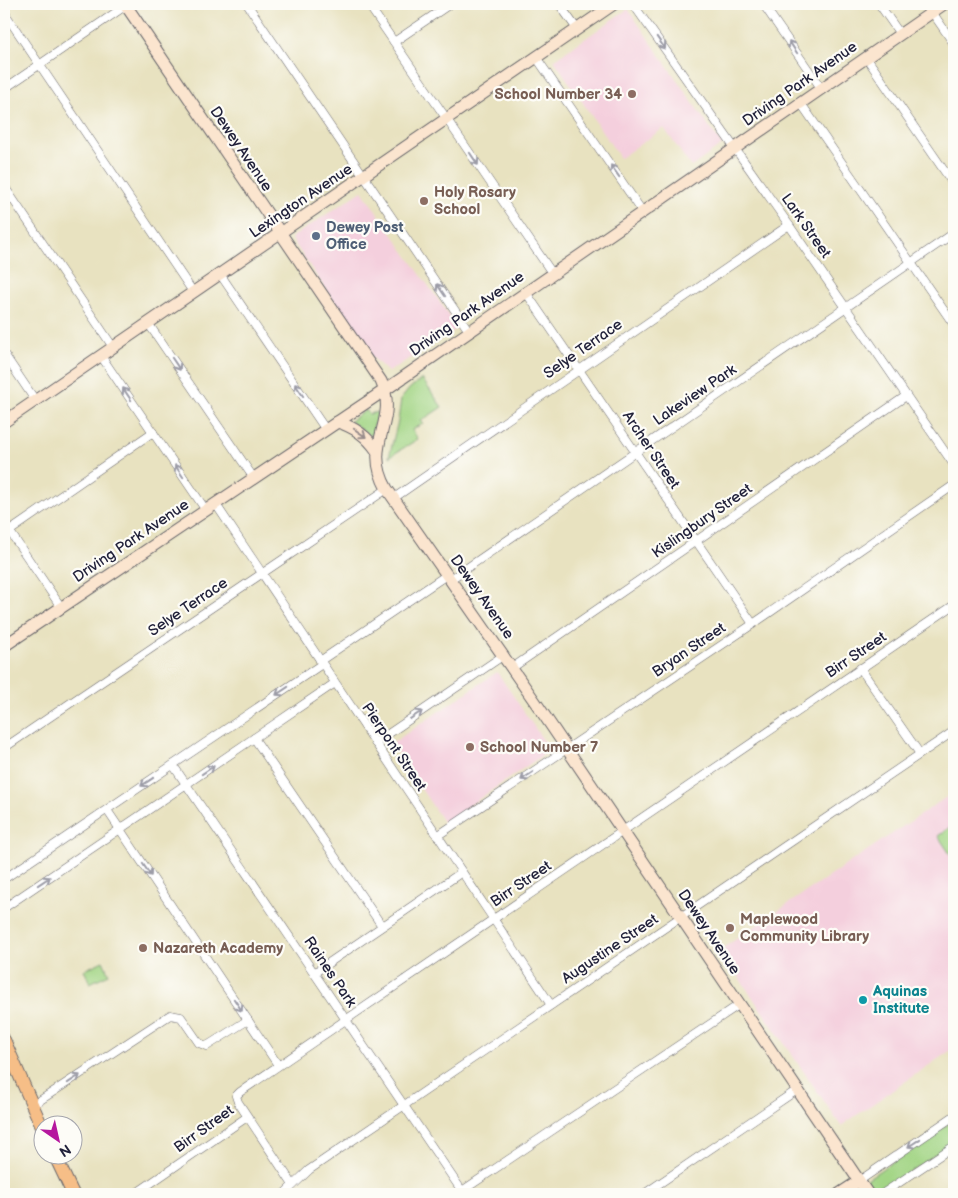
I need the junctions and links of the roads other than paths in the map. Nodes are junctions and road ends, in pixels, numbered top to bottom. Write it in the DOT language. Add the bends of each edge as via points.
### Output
graph roads {
  1 [pos="126,4"];
  2 [pos="246,4"];
  3 [pos="368,4"];
  4 [pos="450,4"];
  5 [pos="559,4"];
  6 [pos="614,4"];
  7 [pos="632,4"];
  8 [pos="763,4"];
  9 [pos="879,4"];
  10 [pos="944,4"];
  11 [pos="4,12"];
  12 [pos="932,12"];
  13 [pos="577,30"];
  14 [pos="900,34"];
  15 [pos="394,42"];
  16 [pos="954,44"];
  17 [pos="536,57"];
  18 [pos="866,57"];
  19 [pos="39,64"];
  20 [pos="821,88"];
  21 [pos="4,89"];
  22 [pos="800,102"];
  23 [pos="447,119"];
  24 [pos="734,148"];
  25 [pos="363,176"];
  26 [pos="954,185"];
  27 [pos="4,186"];
  28 [pos="642,211"];
  29 [pos="789,225"];
  30 [pos="280,233"];
  31 [pos="954,233"];
  32 [pos="912,263"];
  33 [pos="552,273"];
  34 [pos="220,274"];
  35 [pos="525,291"];
  36 [pos="193,292"];
  37 [pos="846,308"];
  38 [pos="148,323"];
  39 [pos="954,325"];
  40 [pos="468,330"];
  41 [pos="113,347"];
  42 [pos="4,354"];
  43 [pos="101,356"];
  44 [pos="579,369"];
  45 [pos="385,390"];
  46 [pos="906,396"];
  47 [pos="36,400"];
  48 [pos="4,422"];
  49 [pos="337,422"];
  50 [pos="326,430"];
  51 [pos="153,432"];
  52 [pos="377,451"];
  53 [pos="636,452"];
  54 [pos="954,465"];
  55 [pos="253,477"];
  56 [pos="954,485"];
  57 [pos="391,493"];
  58 [pos="210,506"];
  59 [pos="4,522"];
  60 [pos="6,533"];
  61 [pos="697,541"];
  62 [pos="261,573"];
  63 [pos="449,576"];
  64 [pos="954,605"];
  65 [pos="61,607"];
  66 [pos="753,624"];
  67 [pos="4,646"];
  68 [pos="504,655"];
  69 [pos="321,662"];
  70 [pos="512,668"];
  71 [pos="860,668"];
  72 [pos="335,683"];
  73 [pos="954,731"];
  74 [pos="254,738"];
  75 [pos="375,743"];
  76 [pos="4,748"];
  77 [pos="567,749"];
  78 [pos="920,754"];
  79 [pos="173,765"];
  80 [pos="186,784"];
  81 [pos="107,810"];
  82 [pos="120,829"];
  83 [pos="623,832"];
  84 [pos="437,836"];
  85 [pos="462,872"];
  86 [pos="4,879"];
  87 [pos="4,908"];
  88 [pos="681,917"];
  89 [pos="493,919"];
  90 [pos="382,926"];
  91 [pos="314,973"];
  92 [pos="740,1004"];
  93 [pos="551,1005"];
  94 [pos="248,1020"];
  95 [pos="345,1020"];
  96 [pos="4,1040"];
  97 [pos="278,1065"];
  98 [pos="797,1090"];
  99 [pos="33,1106"];
  100 [pos="404,1106"];
  101 [pos="37,1116"];
  102 [pos="954,1116"];
  103 [pos="246,1117"];
  104 [pos="954,1146"];
  105 [pos="60,1166"];
  106 [pos="859,1181"];
  107 [pos="293,1185"];
  108 [pos="461,1193"];
  109 [pos="73,1194"];
  110 [pos="135,1194"];
  111 [pos="284,1194"];
  112 [pos="644,1194"];
  113 [pos="839,1194"];
  114 [pos="868,1194"];
  115 [pos="882,1194"];
  1 -- 19 [label="street"];
  1 -- 30 [label="street, Dewey Avenue"];
  2 -- 25 [label="street"];
  3 -- 15 [label="street"];
  4 -- 15 [label="street"];
  5 -- 13 [label="street"];
  6 -- 13 [label="street, Lexington Avenue"];
  7 -- 24 [label="street, Lark Street, one-way"];
  20 -- 8 [label="street, one-way"];
  9 -- 14 [label="street"];
  10 -- 12 [label="street, Driving Park Avenue"];
  11 -- 19 [label="street"];
  12 -- 14 [label="street, Driving Park Avenue"];
  12 -- 16 [label="street"];
  13 -- 17 [label="street, Lexington Avenue"];
  14 -- 18 [label="street, Driving Park Avenue"];
  15 -- 23 [label="street"];
  17 -- 23 [label="street, Lexington Avenue"];
  28 -- 17 [label="street, one-way"];
  18 -- 20 [label="street, Driving Park Avenue"];
  18 -- 26 [label="street"];
  19 -- 21 [label="street"];
  19 -- 36 [label="street"];
  20 -- 22 [label="street, Driving Park Avenue"];
  22 -- 24 [label="street, Driving Park Avenue"];
  22 -- 32 [label="street"];
  23 -- 25 [label="street, Lexington Avenue"];
  23 -- 33 [label="street, one-way"];
  24 -- 28 [label="street, Driving Park Avenue"];
  24 -- 29 [label="street, Lark Street"];
  25 -- 30 [label="street, Lexington Avenue"];
  40 -- 25 [label="street, one-way"];
  27 -- 41 [label="street"];
  28 -- 33 [label="street, Driving Park Avenue"];
  29 -- 37 [label="street, Lark Street"];
  29 -- 44 [label="street, Selye Terrace"];
  30 -- 34 [label="street, Lexington Avenue"];
  30 -- 45 [label="street, Dewey Avenue"];
  31 -- 32 [label="street, Lakeview Park"];
  32 -- 37 [label="street, Lakeview Park"];
  32 -- 39 [label="street"];
  33 -- 35 [label="street, Driving Park Avenue"];
  34 -- 36 [label="street, Lexington Avenue"];
  50 -- 34 [label="street, one-way"];
  35 -- 40 [label="street, Driving Park Avenue"];
  35 -- 44 [label="street, Archer Street"];
  36 -- 38 [label="street, Lexington Avenue"];
  37 -- 46 [label="street, Lark Street"];
  37 -- 53 [label="street, Lakeview Park"];
  38 -- 41 [label="street, Lexington Avenue"];
  38 -- 55 [label="street, one-way"];
  40 -- 45 [label="street, Driving Park Avenue"];
  41 -- 43 [label="street, Lexington Avenue"];
  42 -- 47 [label="street"];
  43 -- 47 [label="street, Lexington Avenue"];
  51 -- 43 [label="street, Pierpont Street, one-way"];
  44 -- 53 [label="street, Archer Street"];
  44 -- 57 [label="street, Selye Terrace"];
  45 -- 49 [label="street, Driving Park Avenue"];
  45 -- 52 [label="street, Dewey Avenue" via="387,408"];
  46 -- 54 [label="street, Lark Street"];
  46 -- 61 [label="street, Kislingbury Street"];
  47 -- 48 [label="street, Lexington Avenue"];
  49 -- 50 [label="street, Driving Park Avenue"];
  49 -- 52 [label="street, one-way" via="365,435"];
  50 -- 55 [label="street, Driving Park Avenue"];
  58 -- 51 [label="street, Pierpont Street, one-way"];
  51 -- 60 [label="street"];
  52 -- 57 [label="street, Dewey Avenue" via="378,469"];
  53 -- 61 [label="street, Archer Street"];
  53 -- 63 [label="street, Lakeview Park"];
  55 -- 58 [label="street, Driving Park Avenue"];
  56 -- 66 [label="street, Bryan Street"];
  57 -- 62 [label="street, Selye Terrace"];
  57 -- 63 [label="street, Dewey Avenue"];
  58 -- 62 [label="street, Pierpont Street"];
  58 -- 65 [label="street, Driving Park Avenue"];
  59 -- 60 [label="street"];
  60 -- 65 [label="street"];
  61 -- 66 [label="street, Archer Street"];
  61 -- 70 [label="street, Kislingbury Street"];
  62 -- 69 [label="street, Pierpont Street"];
  62 -- 76 [label="street, Selye Terrace"];
  63 -- 68 [label="street, Dewey Avenue"];
  63 -- 69 [label="street, Lakeview Park"];
  64 -- 71 [label="street, Birr Street"];
  65 -- 67 [label="street, Driving Park Avenue"];
  66 -- 77 [label="street, Bryan Street"];
  68 -- 70 [label="street, Dewey Avenue"];
  75 -- 68 [label="street, one-way"];
  69 -- 72 [label="street, Pierpont Street"];
  69 -- 79 [label="street, Lakeview Park, one-way"];
  70 -- 77 [label="street, Dewey Avenue"];
  71 -- 78 [label="street"];
  71 -- 83 [label="street, Birr Street"];
  72 -- 74 [label="street"];
  72 -- 75 [label="street, Pierpont Street"];
  73 -- 78 [label="street, Augustine Street"];
  80 -- 74 [label="street, one-way"];
  74 -- 90 [label="street"];
  75 -- 84 [label="street, Pierpont Street"];
  77 -- 83 [label="street, Dewey Avenue"];
  77 -- 84 [label="street, Bryan Street, one-way"];
  78 -- 88 [label="street, Augustine Street"];
  79 -- 80 [label="street, Raines Park"];
  79 -- 81 [label="street, Lakeview Park, one-way"];
  80 -- 82 [label="street"];
  80 -- 91 [label="street, Raines Park"];
  81 -- 82 [label="street"];
  81 -- 86 [label="street, Lakeview Park"];
  87 -- 82 [label="street, one-way"];
  82 -- 94 [label="street, one-way"];
  83 -- 88 [label="street, Dewey Avenue"];
  83 -- 89 [label="street, Birr Street"];
  84 -- 85 [label="street, Pierpont Street"];
  85 -- 89 [label="street, Pierpont Street"];
  85 -- 90 [label="street"];
  88 -- 92 [label="street, Dewey Avenue"];
  88 -- 93 [label="street, Augustine Street"];
  89 -- 93 [label="street, Pierpont Street"];
  89 -- 95 [label="street, Birr Street"];
  90 -- 91 [label="street"];
  91 -- 95 [label="street, Raines Park"];
  92 -- 98 [label="street, Dewey Avenue"];
  92 -- 108 [label="street"];
  93 -- 100 [label="street, Augustine Street"];
  94 -- 97 [label="street"];
  99 -- 94 [label="street, one-way" via="170,1014 181,1017 199,1043 207,1046 218,1042"];
  95 -- 97 [label="street, Birr Street"];
  95 -- 100 [label="street, Raines Park"];
  96 -- 99 [label="main road"];
  97 -- 103 [label="street, Birr Street" via="237,1094 236,1099"];
  98 -- 106 [label="street, Dewey Avenue"];
  98 -- 112 [label="street"];
  99 -- 101 [label="main road"];
  100 -- 107 [label="street, Augustine Street" via="309,1170"];
  100 -- 108 [label="street, Raines Park"];
  102 -- 106 [label="street, one-way"];
  103 -- 107 [label="street"];
  103 -- 110 [label="street, Birr Street"];
  104 -- 115 [label="street"];
  105 -- 109 [label="main road"];
  106 -- 113 [label="street"];
  106 -- 114 [label="street, Dewey Avenue"];
  107 -- 111 [label="street, Augustine Street"];
}
